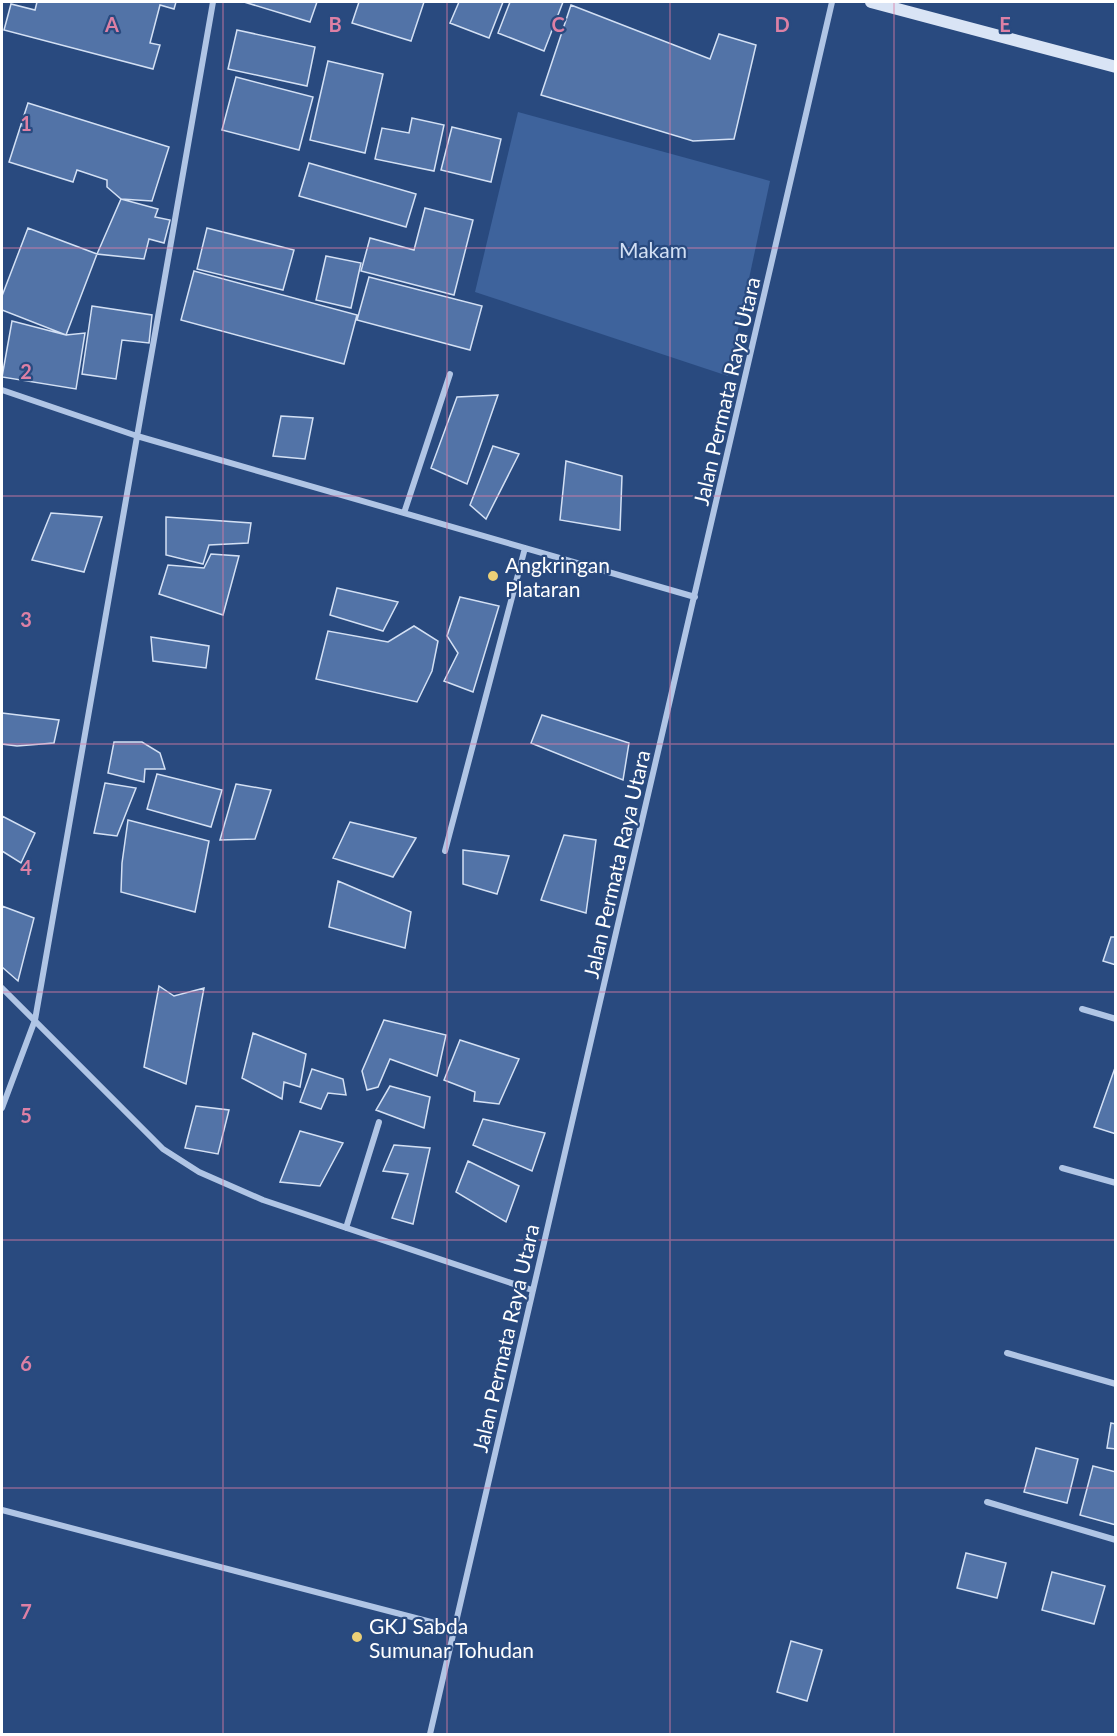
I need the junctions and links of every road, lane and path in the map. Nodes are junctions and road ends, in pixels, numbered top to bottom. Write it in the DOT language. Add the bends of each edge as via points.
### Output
graph roads {
  1 [pos="213,2"];
  2 [pos="832,2"];
  3 [pos="871,2"];
  4 [pos="1116,67"];
  5 [pos="450,374"];
  6 [pos="2,390"];
  7 [pos="137,436"];
  8 [pos="404,513"];
  9 [pos="525,548"];
  10 [pos="695,597"];
  11 [pos="445,851"];
  12 [pos="2,988"];
  13 [pos="1082,1009"];
  14 [pos="1116,1019"];
  15 [pos="35,1020"];
  16 [pos="2,1108"];
  17 [pos="379,1122"];
  18 [pos="1062,1167"];
  19 [pos="1116,1183"];
  20 [pos="346,1228"];
  21 [pos="532,1290"];
  22 [pos="1007,1353"];
  23 [pos="1116,1384"];
  24 [pos="987,1502"];
  25 [pos="2,1510"];
  26 [pos="1116,1540"];
  27 [pos="454,1628"];
  28 [pos="430,1734"];
  1 -- 7 [label="street"];
  2 -- 10 [label="street, Jalan Permata Raya Utara"];
  3 -- 4 [label="main road"];
  5 -- 8 [label="street"];
  6 -- 7 [label="street"];
  7 -- 8 [label="street"];
  7 -- 15 [label="street"];
  8 -- 9 [label="street"];
  9 -- 10 [label="street"];
  9 -- 11 [label="street"];
  10 -- 21 [label="street, Jalan Permata Raya Utara"];
  12 -- 15 [label="street"];
  13 -- 14 [label="street"];
  15 -- 16 [label="street"];
  15 -- 20 [label="street" via="163,1149 199,1173"];
  17 -- 20 [label="street"];
  18 -- 19 [label="street"];
  20 -- 21 [label="street"];
  21 -- 27 [label="street, Jalan Permata Raya Utara"];
  22 -- 23 [label="street"];
  24 -- 26 [label="street"];
  25 -- 27 [label="street"];
  27 -- 28 [label="street, Jalan Permata Raya Utara"];
}
